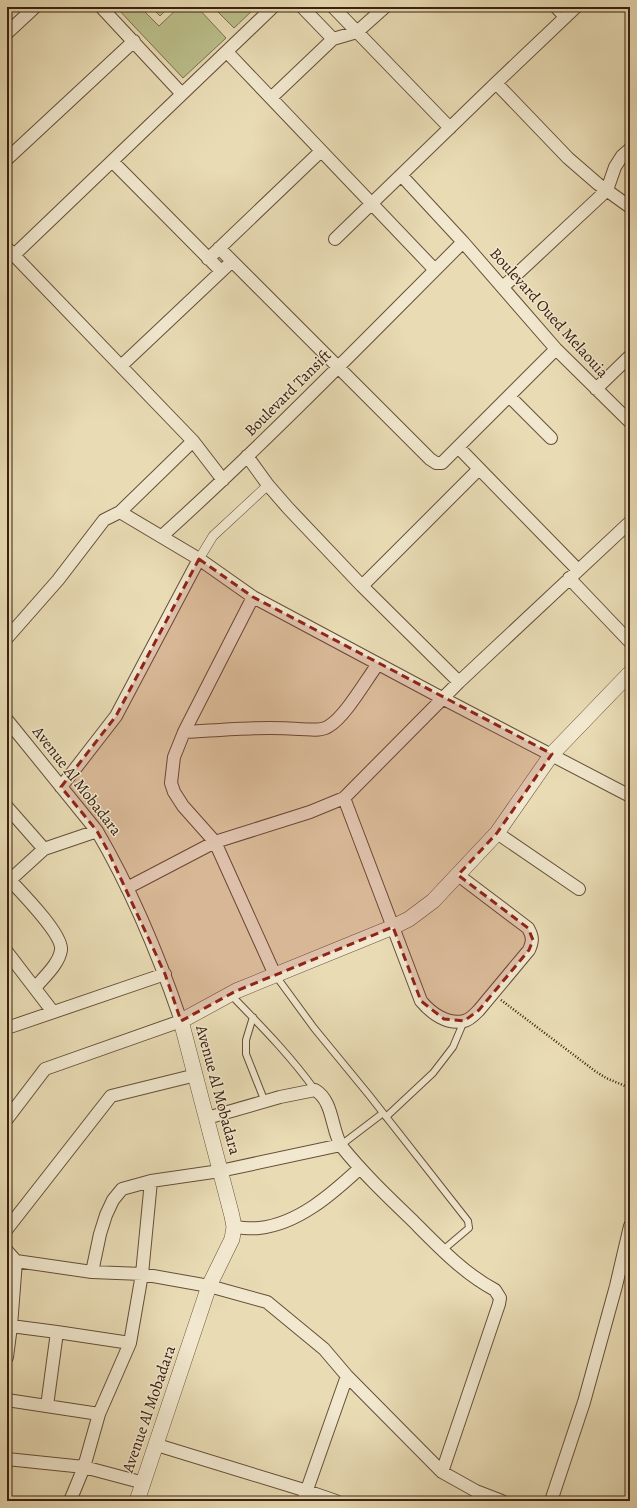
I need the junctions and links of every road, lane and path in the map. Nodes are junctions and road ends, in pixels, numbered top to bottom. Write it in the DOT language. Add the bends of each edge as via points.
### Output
graph roads {
  1 [pos="34,7"];
  2 [pos="101,7"];
  3 [pos="273,7"];
  4 [pos="302,7"];
  5 [pos="333,7"];
  6 [pos="385,7"];
  7 [pos="552,7"];
  8 [pos="576,7"];
  9 [pos="563,19"];
  10 [pos="357,32"];
  11 [pos="7,33"];
  12 [pos="334,39"];
  13 [pos="134,41"];
  14 [pos="227,52"];
  15 [pos="496,83"];
  16 [pos="182,94"];
  17 [pos="271,98"];
  18 [pos="450,128"];
  19 [pos="630,149"];
  20 [pos="321,151"];
  21 [pos="7,159"];
  22 [pos="112,161"];
  23 [pos="401,175"];
  24 [pos="607,190"];
  25 [pos="371,205"];
  26 [pos="630,207"];
  27 [pos="335,240"];
  28 [pos="463,242"];
  29 [pos="219,248"];
  30 [pos="10,252"];
  31 [pos="208,259"];
  32 [pos="232,261"];
  33 [pos="435,270"];
  34 [pos="221,271"];
  35 [pos="503,287"];
  36 [pos="556,348"];
  37 [pos="630,356"];
  38 [pos="121,366"];
  39 [pos="338,366"];
  40 [pos="596,389"];
  41 [pos="509,396"];
  42 [pos="630,422"];
  43 [pos="551,438"];
  44 [pos="193,441"];
  45 [pos="458,447"];
  46 [pos="247,456"];
  47 [pos="479,469"];
  48 [pos="223,480"];
  49 [pos="268,485"];
  50 [pos="120,512"];
  51 [pos="630,522"];
  52 [pos="162,536"];
  53 [pos="199,559"];
  54 [pos="574,574"];
  55 [pos="362,586"];
  56 [pos="253,597"];
  57 [pos="7,638"];
  58 [pos="630,642"];
  59 [pos="378,664"];
  60 [pos="630,673"];
  61 [pos="458,682"];
  62 [pos="442,698"];
  63 [pos="7,720"];
  64 [pos="184,732"];
  65 [pos="552,754"];
  66 [pos="61,787"];
  67 [pos="630,796"];
  68 [pos="344,798"];
  69 [pos="7,807"];
  70 [pos="97,831"];
  71 [pos="497,833"];
  72 [pos="215,842"];
  73 [pos="44,849"];
  74 [pos="458,875"];
  75 [pos="8,879"];
  76 [pos="127,888"];
  77 [pos="579,889"];
  78 [pos="393,927"];
  79 [pos="7,952"];
  80 [pos="165,974"];
  81 [pos="275,975"];
  82 [pos="35,988"];
  83 [pos="493,993"];
  84 [pos="230,994"];
  85 [pos="53,1012"];
  86 [pos="253,1017"];
  87 [pos="181,1021"];
  88 [pos="464,1021"];
  89 [pos="8,1028"];
  90 [pos="196,1075"];
  91 [pos="630,1088"];
  92 [pos="315,1090"];
  93 [pos="265,1102"];
  94 [pos="9,1114"];
  95 [pos="385,1115"];
  96 [pos="207,1118"];
  97 [pos="341,1145"];
  98 [pos="360,1168"];
  99 [pos="220,1171"];
  100 [pos="151,1181"];
  101 [pos="630,1226"];
  102 [pos="234,1227"];
  103 [pos="7,1229"];
  104 [pos="443,1250"];
  105 [pos="7,1251"];
  106 [pos="16,1261"];
  107 [pos="92,1272"];
  108 [pos="142,1274"];
  109 [pos="209,1286"];
  110 [pos="11,1326"];
  111 [pos="57,1332"];
  112 [pos="130,1343"];
  113 [pos="7,1357"];
  114 [pos="346,1376"];
  115 [pos="7,1400"];
  116 [pos="47,1406"];
  117 [pos="99,1414"];
  118 [pos="157,1444"];
  119 [pos="7,1459"];
  120 [pos="84,1468"];
  121 [pos="442,1472"];
  122 [pos="144,1483"];
  123 [pos="305,1496"];
  124 [pos="474,1496"];
  125 [pos="70,1501"];
  126 [pos="137,1501"];
  127 [pos="336,1501"];
  128 [pos="502,1501"];
  129 [pos="551,1501"];
  1 -- 11 [label="street"];
  2 -- 13 [label="street"];
  3 -- 14 [label="street"];
  4 -- 12 [label="street"];
  5 -- 10 [label="street"];
  6 -- 10 [label="street"];
  7 -- 9 [label="lane"];
  8 -- 9 [label="street"];
  9 -- 15 [label="street"];
  10 -- 12 [label="street"];
  10 -- 18 [label="street"];
  12 -- 17 [label="street"];
  13 -- 16 [label="street"];
  13 -- 21 [label="street"];
  14 -- 16 [label="street"];
  14 -- 17 [label="street"];
  15 -- 18 [label="street"];
  15 -- 24 [label="street" via="568,158"];
  16 -- 22 [label="street"];
  17 -- 20 [label="street"];
  18 -- 23 [label="street"];
  19 -- 24 [label="street" via="615,167"];
  20 -- 25 [label="street"];
  20 -- 29 [label="street"];
  22 -- 30 [label="street"];
  22 -- 31 [label="street"];
  23 -- 25 [label="street"];
  23 -- 28 [label="street, Boulevard Oued Melaouia"];
  24 -- 26 [label="street"];
  24 -- 35 [label="street"];
  25 -- 27 [label="street"];
  25 -- 33 [label="street"];
  28 -- 33 [label="street, Boulevard Tansift"];
  28 -- 35 [label="street, Boulevard Oued Melaouia"];
  29 -- 31 [label="street"];
  29 -- 32 [label="street"];
  30 -- 38 [label="street"];
  31 -- 34 [label="street"];
  32 -- 34 [label="street"];
  32 -- 39 [label="street"];
  33 -- 39 [label="street, Boulevard Tansift"];
  34 -- 38 [label="street"];
  35 -- 36 [label="street, Boulevard Oued Melaouia"];
  36 -- 40 [label="street, Boulevard Oued Melaouia"];
  36 -- 41 [label="street"];
  37 -- 40 [label="street"];
  38 -- 44 [label="street"];
  39 -- 45 [label="street" via="430,459 440,464 445,462"];
  39 -- 46 [label="street, Boulevard Tansift"];
  40 -- 42 [label="street, Boulevard Oued Melaouia"];
  41 -- 43 [label="street"];
  41 -- 45 [label="street"];
  44 -- 48 [label="street"];
  44 -- 50 [label="street"];
  45 -- 47 [label="street"];
  46 -- 48 [label="street, Boulevard Tansift"];
  46 -- 49 [label="street"];
  47 -- 54 [label="street"];
  47 -- 55 [label="street"];
  48 -- 52 [label="street, Boulevard Tansift"];
  49 -- 53 [label="street" via="212,536"];
  49 -- 55 [label="street"];
  50 -- 52 [label="street"];
  50 -- 57 [label="street" via="104,520 58,580"];
  51 -- 54 [label="street"];
  52 -- 53 [label="street"];
  53 -- 56 [label="street"];
  53 -- 66 [label="street" via="116,716"];
  54 -- 58 [label="street"];
  54 -- 61 [label="street"];
  55 -- 61 [label="street"];
  56 -- 59 [label="street"];
  56 -- 64 [label="street"];
  59 -- 62 [label="street"];
  59 -- 64 [label="street" via="342,715 327,728 319,730 270,727"];
  60 -- 65 [label="street"];
  61 -- 62 [label="street"];
  62 -- 65 [label="street"];
  62 -- 68 [label="street"];
  63 -- 66 [label="street, Avenue Al Mobadara"];
  64 -- 72 [label="street" via="174,756 171,783 183,806"];
  65 -- 67 [label="street"];
  65 -- 71 [label="street"];
  66 -- 70 [label="street, Avenue Al Mobadara"];
  68 -- 72 [label="street" via="310,812"];
  68 -- 78 [label="street"];
  69 -- 73 [label="street"];
  70 -- 73 [label="street"];
  70 -- 76 [label="street, Avenue Al Mobadara"];
  71 -- 74 [label="street"];
  71 -- 77 [label="street"];
  72 -- 76 [label="street"];
  72 -- 81 [label="street"];
  73 -- 75 [label="street"];
  74 -- 78 [label="street" via="420,912"];
  74 -- 83 [label="street" via="528,928 532,935 529,950"];
  75 -- 82 [label="street" via="48,923 60,943 61,950 56,961"];
  76 -- 80 [label="street, Avenue Al Mobadara"];
  78 -- 81 [label="street"];
  78 -- 88 [label="street" via="421,1001 434,1014 444,1019"];
  79 -- 82 [label="street"];
  80 -- 85 [label="street"];
  80 -- 87 [label="street, Avenue Al Mobadara"];
  81 -- 84 [label="street"];
  81 -- 95 [label="lane" via="314,1028"];
  82 -- 85 [label="street"];
  83 -- 88 [label="street" via="471,1018"];
  83 -- 91 [label="path" via="595,1071"];
  84 -- 86 [label="lane"];
  84 -- 87 [label="street"];
  85 -- 89 [label="street"];
  86 -- 92 [label="lane" via="296,1063"];
  86 -- 93 [label="lane" via="246,1040 246,1054"];
  87 -- 90 [label="street, Avenue Al Mobadara"];
  87 -- 94 [label="street" via="45,1068"];
  88 -- 95 [label="lane" via="453,1047 433,1073"];
  90 -- 96 [label="street, Avenue Al Mobadara"];
  90 -- 103 [label="street" via="111,1096"];
  92 -- 93 [label="street"];
  92 -- 97 [label="street" via="321,1094 329,1108"];
  93 -- 96 [label="street"];
  95 -- 97 [label="lane"];
  95 -- 104 [label="lane" via="470,1224 466,1231"];
  96 -- 99 [label="street, Avenue Al Mobadara"];
  97 -- 98 [label="street"];
  97 -- 99 [label="street"];
  98 -- 102 [label="street" via="337,1190 298,1216 258,1229"];
  98 -- 104 [label="street"];
  99 -- 100 [label="street"];
  99 -- 102 [label="street, Avenue Al Mobadara"];
  100 -- 107 [label="street" via="122,1189 113,1200 100,1234"];
  100 -- 108 [label="street"];
  101 -- 129 [label="street" via="584,1402"];
  102 -- 109 [label="street, Avenue Al Mobadara" via="232,1239"];
  104 -- 121 [label="street" via="495,1290 500,1298"];
  105 -- 106 [label="street"];
  106 -- 107 [label="street"];
  106 -- 110 [label="street"];
  107 -- 108 [label="street"];
  108 -- 109 [label="street"];
  108 -- 112 [label="street"];
  109 -- 114 [label="street" via="267,1302 324,1349"];
  109 -- 118 [label="street, Avenue Al Mobadara"];
  110 -- 111 [label="street"];
  110 -- 113 [label="street"];
  111 -- 112 [label="street"];
  111 -- 116 [label="street"];
  112 -- 117 [label="street"];
  114 -- 121 [label="street"];
  114 -- 123 [label="street"];
  115 -- 116 [label="street"];
  116 -- 117 [label="street"];
  117 -- 120 [label="street"];
  118 -- 122 [label="street, Avenue Al Mobadara"];
  118 -- 123 [label="street"];
  119 -- 120 [label="street"];
  120 -- 122 [label="street"];
  120 -- 125 [label="street"];
  121 -- 124 [label="street"];
  122 -- 126 [label="street, Avenue Al Mobadara"];
  123 -- 127 [label="street"];
  124 -- 128 [label="street"];
}
